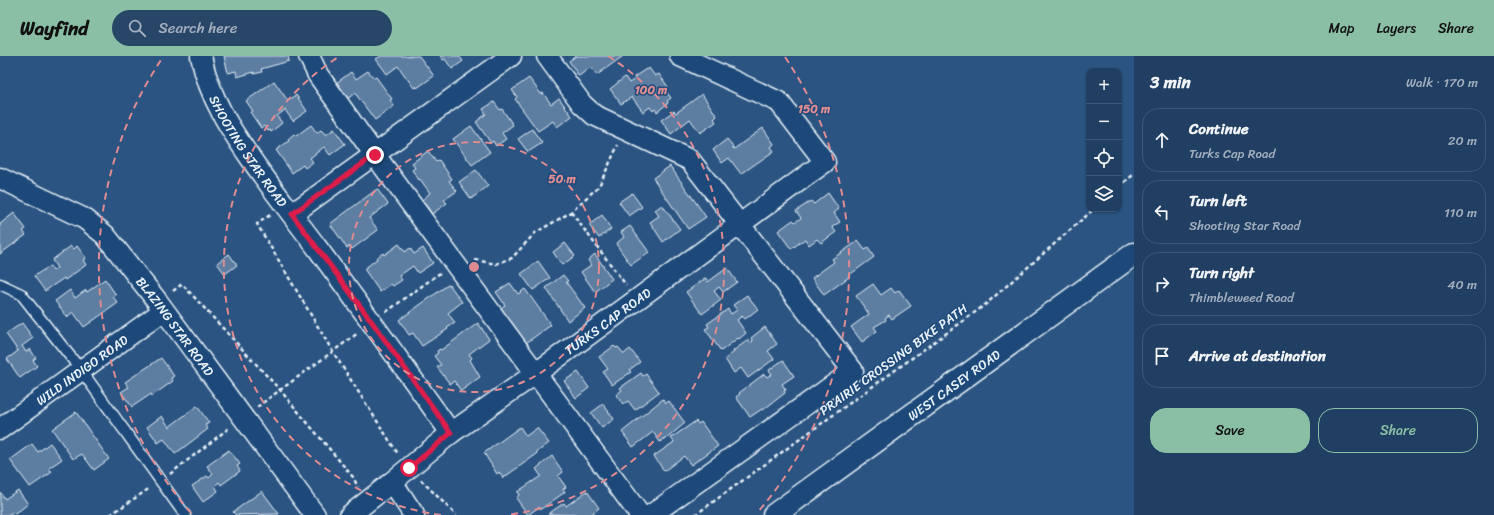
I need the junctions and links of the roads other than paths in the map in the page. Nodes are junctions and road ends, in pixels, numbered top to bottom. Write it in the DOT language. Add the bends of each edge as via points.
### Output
graph roads {
  1 [pos="201,56"];
  2 [pos="309,56"];
  3 [pos="511,56"];
  4 [pos="547,56"];
  5 [pos="680,56"];
  6 [pos="375,155"];
  7 [pos="0,178"];
  8 [pos="288,209"];
  9 [pos="740,225"];
  10 [pos="1134,254"];
  11 [pos="0,284"];
  12 [pos="161,306"];
  13 [pos="81,370"];
  14 [pos="535,374"];
  15 [pos="0,429"];
  16 [pos="451,433"];
  17 [pos="392,482"];
  18 [pos="185,515"];
  19 [pos="315,515"];
  20 [pos="350,515"];
  21 [pos="414,515"];
  22 [pos="640,515"];
  23 [pos="650,515"];
  24 [pos="774,515"];
  1 -- 8 [label="street, SHOOTING STAR ROAD" via="206,79 225,120"];
  2 -- 6 [label="street" via="318,75"];
  3 -- 6 [label="street"];
  4 -- 9 [label="street" via="582,104 594,115 690,160"];
  5 -- 9 [label="street, TURKS CAP ROAD" via="778,102 825,162"];
  6 -- 8 [label="street"];
  6 -- 14 [label="street"];
  7 -- 12 [label="street, BLAZING STAR ROAD" via="85,219 105,235"];
  8 -- 16 [label="street, SHOOTING STAR ROAD"];
  9 -- 14 [label="street, TURKS CAP ROAD"];
  9 -- 23 [label="street" via="853,371"];
  10 -- 24 [label="main road, WEST CASEY ROAD"];
  11 -- 13 [label="lane" via="21,294"];
  12 -- 13 [label="street, WILD INDIGO ROAD"];
  12 -- 19 [label="street, BLAZING STAR ROAD"];
  13 -- 15 [label="street, WILD INDIGO ROAD"];
  13 -- 18 [label="lane"];
  14 -- 16 [label="street, TURKS CAP ROAD"];
  14 -- 22 [label="street"];
  16 -- 17 [label="street, TURKS CAP ROAD"];
  17 -- 20 [label="street, TURKS CAP ROAD"];
  17 -- 21 [label="street"];
}
